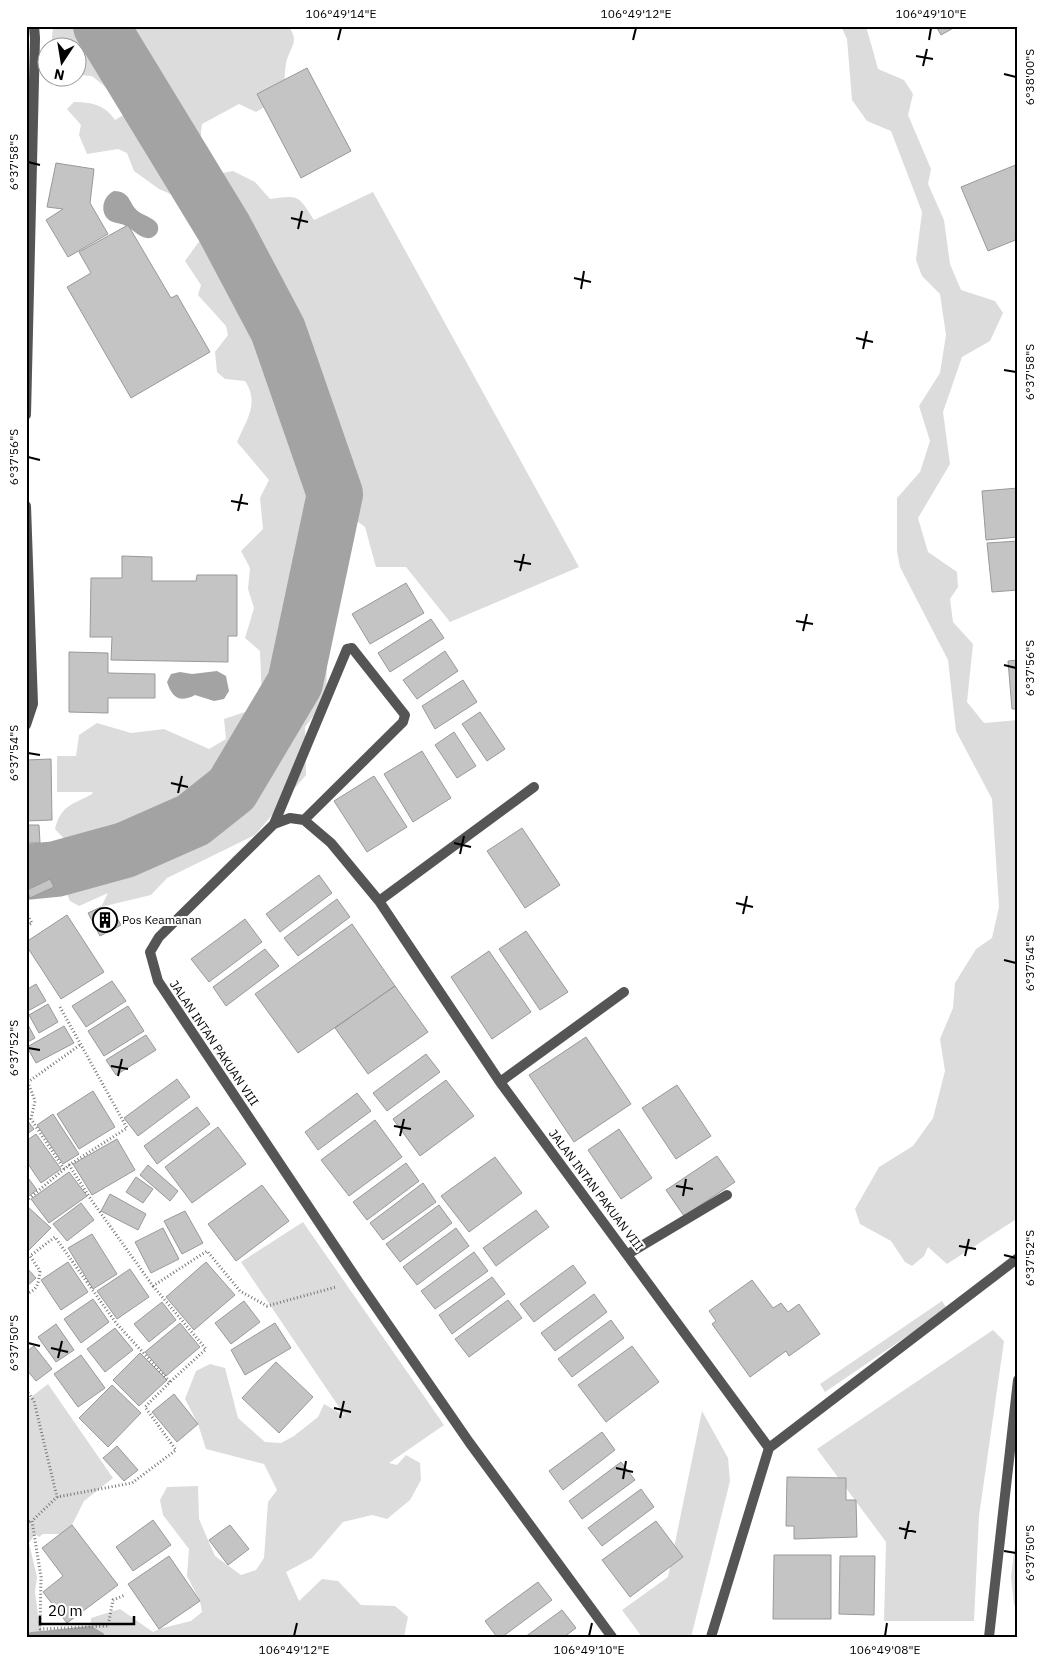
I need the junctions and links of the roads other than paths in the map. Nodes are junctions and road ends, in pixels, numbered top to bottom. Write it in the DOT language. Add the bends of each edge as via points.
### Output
graph roads {
  1 [pos="34,26"];
  2 [pos="26,415"];
  3 [pos="26,506"];
  4 [pos="26,725"];
  5 [pos="534,787"];
  6 [pos="304,820"];
  7 [pos="274,824"];
  8 [pos="379,901"];
  9 [pos="624,992"];
  10 [pos="500,1082"];
  11 [pos="727,1195"];
  12 [pos="628,1254"];
  13 [pos="1018,1258"];
  14 [pos="1018,1380"];
  15 [pos="769,1448"];
  16 [pos="612,1637"];
  17 [pos="711,1637"];
  18 [pos="989,1637"];
  1 -- 2 [label="street"];
  3 -- 4 [label="street" via="33,704"];
  5 -- 8 [label="street"];
  6 -- 7 [label="street" via="290,818"];
  6 -- 7 [label="street" via="404,719 405,715 352,648 347,649"];
  6 -- 8 [label="street, JALAN INTAN PAKUAN VIII" via="331,843"];
  7 -- 16 [label="street, JALAN INTAN PAKUAN VIII" via="159,937 150,952 158,981 469,1442"];
  8 -- 10 [label="street, JALAN INTAN PAKUAN VIII"];
  9 -- 10 [label="street"];
  10 -- 12 [label="street, JALAN INTAN PAKUAN VIII"];
  11 -- 12 [label="street"];
  12 -- 15 [label="street, JALAN INTAN PAKUAN VIII"];
  13 -- 15 [label="street"];
  14 -- 18 [label="street"];
  15 -- 17 [label="street"];
}
